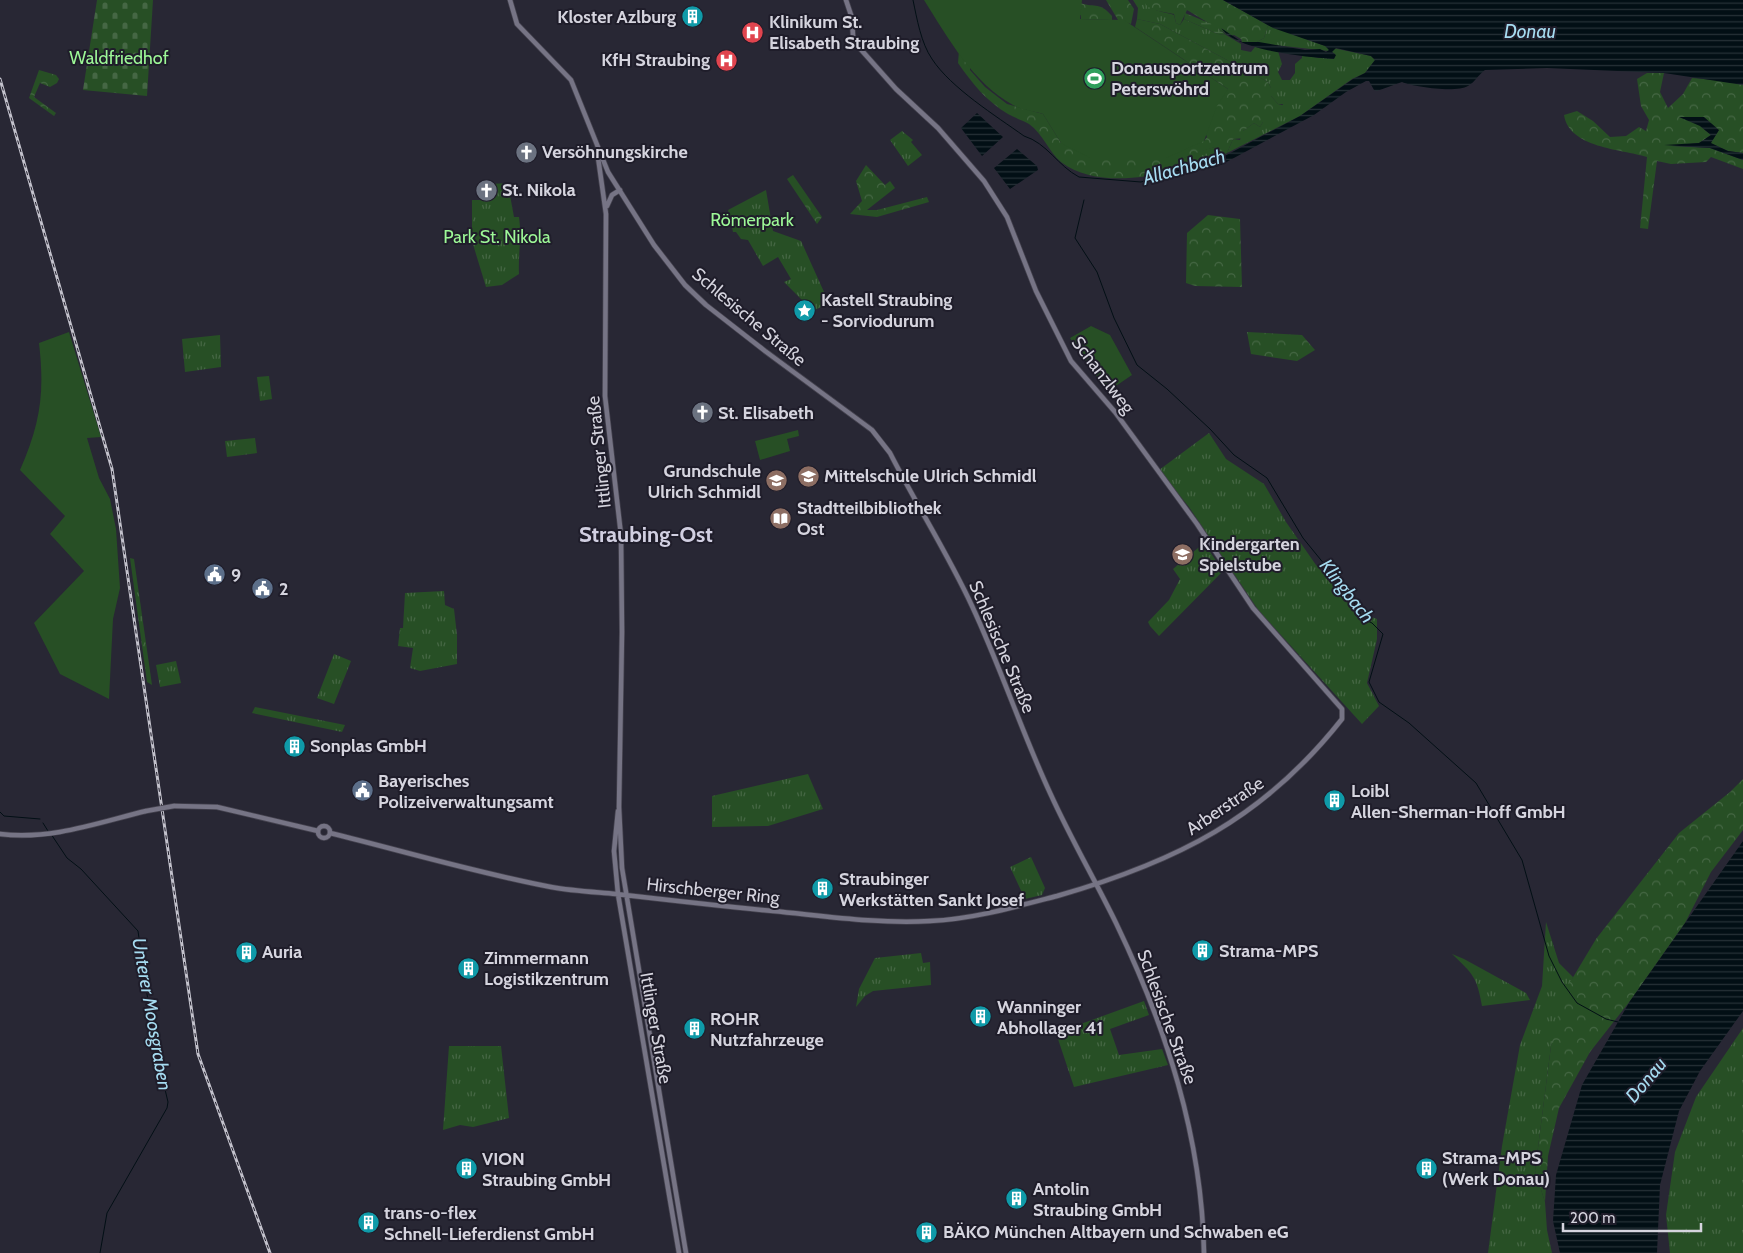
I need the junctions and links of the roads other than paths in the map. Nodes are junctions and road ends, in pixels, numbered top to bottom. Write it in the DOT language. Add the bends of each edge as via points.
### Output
graph roads {
  1 [pos="510,0"];
  2 [pos="846,0"];
  3 [pos="596,144"];
  4 [pos="601,156"];
  5 [pos="620,190"];
  6 [pos="606,214"];
  7 [pos="1344,716"];
  8 [pos="619,807"];
  9 [pos="318,831"];
  10 [pos="330,833"];
  11 [pos="0,834"];
  12 [pos="1097,884"];
  13 [pos="618,894"];
  14 [pos="626,896"];
  15 [pos="679,1253"];
  16 [pos="686,1253"];
  17 [pos="1204,1253"];
  1 -- 3 [label="street, Ittlinger Straße" via="517,24 571,80"];
  2 -- 7 [label="street, Schanzlweg" via="852,18 850,42 856,44 896,89 938,128 984,181 1007,217 1036,291 1071,361 1115,412 1197,524 1253,608 1342,709"];
  3 -- 4 [label="street, Ittlinger Straße"];
  3 -- 6 [label="street, Ittlinger Straße"];
  4 -- 5 [label="street, Schlesische Straße"];
  5 -- 6 [label="street, Ittlinger Straße" via="608,201"];
  5 -- 12 [label="street, Schlesische Straße" via="663,258 692,292 784,366 872,430 883,442 971,603 1051,796"];
  6 -- 8 [label="street, Ittlinger Straße" via="605,396 620,520 622,570"];
  7 -- 12 [label="street, Arberstraße" via="1289,778 1239,817 1170,856"];
  8 -- 13 [label="street, Ittlinger Straße" via="614,851"];
  8 -- 14 [label="street, Ittlinger Straße"];
  9 -- 10 [label="street" via="325,826"];
  9 -- 10 [label="street" via="322,838"];
  9 -- 11 [label="street, bridge" via="217,807 174,806 54,834"];
  10 -- 13 [label="street, Hirschberger Ring" via="532,883"];
  12 -- 14 [label="street, Hirschberger Ring" via="994,912 912,922"];
  12 -- 17 [label="street, Schlesische Straße" via="1136,969 1177,1077 1201,1185"];
  13 -- 14 [label="street, Hirschberger Ring"];
  13 -- 15 [label="street, Ittlinger Straße"];
  14 -- 16 [label="street, Ittlinger Straße"];
}
